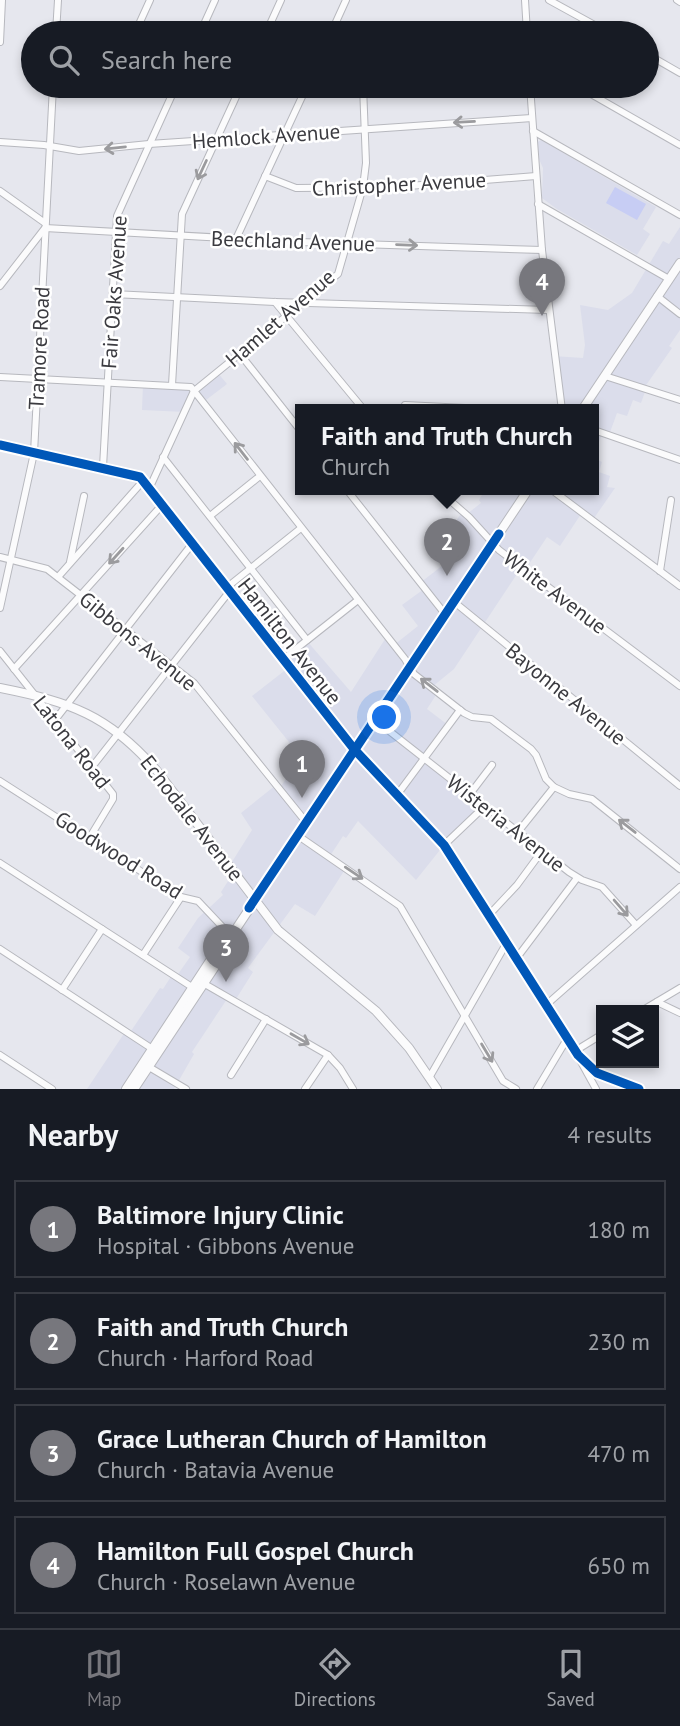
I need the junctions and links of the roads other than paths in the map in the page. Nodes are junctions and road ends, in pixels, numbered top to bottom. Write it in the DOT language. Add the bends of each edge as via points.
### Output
graph roads {
  1 [pos="2,0"];
  2 [pos="58,0"];
  3 [pos="150,0"];
  4 [pos="281,0"];
  5 [pos="346,0"];
  6 [pos="525,0"];
  7 [pos="549,0"];
  8 [pos="213,1"];
  9 [pos="57,21"];
  10 [pos="140,21"];
  11 [pos="205,21"];
  12 [pos="271,21"];
  13 [pos="336,21"];
  14 [pos="526,21"];
  15 [pos="587,21"];
  16 [pos="0,42"];
  17 [pos="659,61"];
  18 [pos="680,73"];
  19 [pos="52,98"];
  20 [pos="170,98"];
  21 [pos="236,98"];
  22 [pos="301,98"];
  23 [pos="364,98"];
  24 [pos="531,98"];
  25 [pos="598,98"];
  26 [pos="532,118"];
  27 [pos="365,129"];
  28 [pos="533,131"];
  29 [pos="284,134"];
  30 [pos="217,139"];
  31 [pos="0,142"];
  32 [pos="149,144"];
  33 [pos="50,145"];
  34 [pos="680,145"];
  35 [pos="264,176"];
  36 [pos="536,176"];
  37 [pos="363,187"];
  38 [pos="0,191"];
  39 [pos="538,204"];
  40 [pos="680,215"];
  41 [pos="45,226"];
  42 [pos="116,232"];
  43 [pos="180,236"];
  44 [pos="236,239"];
  45 [pos="346,243"];
  46 [pos="542,250"];
  47 [pos="680,262"];
  48 [pos="669,279"];
  49 [pos="0,286"];
  50 [pos="113,294"];
  51 [pos="657,296"];
  52 [pos="177,297"];
  53 [pos="275,302"];
  54 [pos="303,302"];
  55 [pos="548,310"];
  56 [pos="680,314"];
  57 [pos="287,316"];
  58 [pos="240,354"];
  59 [pos="605,376"];
  60 [pos="0,377"];
  61 [pos="38,378"];
  62 [pos="108,382"];
  63 [pos="172,385"];
  64 [pos="194,391"];
  65 [pos="680,400"];
  66 [pos="359,404"];
  67 [pos="561,404"];
  68 [pos="586,404"];
  69 [pos="295,424"];
  70 [pos="599,432"];
  71 [pos="0,446"];
  72 [pos="34,453"];
  73 [pos="163,457"];
  74 [pos="680,460"];
  75 [pos="103,467"];
  76 [pos="260,476"];
  77 [pos="143,481"];
  78 [pos="149,489"];
  79 [pos="351,495"];
  80 [pos="444,495"];
  81 [pos="525,495"];
  82 [pos="558,495"];
  83 [pos="84,496"];
  84 [pos="671,500"];
  85 [pos="162,505"];
  86 [pos="210,516"];
  87 [pos="301,528"];
  88 [pos="492,543"];
  89 [pos="192,544"];
  90 [pos="0,557"];
  91 [pos="10,559"];
  92 [pos="70,562"];
  93 [pos="251,569"];
  94 [pos="660,570"];
  95 [pos="58,577"];
  96 [pos="680,586"];
  97 [pos="228,590"];
  98 [pos="81,595"];
  99 [pos="358,600"];
  100 [pos="453,601"];
  101 [pos="0,608"];
  102 [pos="444,614"];
  103 [pos="125,630"];
  104 [pos="307,640"];
  105 [pos="0,651"];
  106 [pos="282,660"];
  107 [pos="171,665"];
  108 [pos="410,666"];
  109 [pos="14,669"];
  110 [pos="680,686"];
  111 [pos="0,688"];
  112 [pos="35,695"];
  113 [pos="68,705"];
  114 [pos="460,710"];
  115 [pos="374,719"];
  116 [pos="55,720"];
  117 [pos="119,734"];
  118 [pos="354,749"];
  119 [pos="424,759"];
  120 [pos="492,765"];
  121 [pos="92,767"];
  122 [pos="0,780"];
  123 [pos="680,786"];
  124 [pos="554,787"];
  125 [pos="470,794"];
  126 [pos="397,795"];
  127 [pos="485,806"];
  128 [pos="306,822"];
  129 [pos="518,832"];
  130 [pos="298,835"];
  131 [pos="90,836"];
  132 [pos="444,845"];
  133 [pos="542,851"];
  134 [pos="0,863"];
  135 [pos="680,869"];
  136 [pos="578,878"];
  137 [pos="680,887"];
  138 [pos="181,897"];
  139 [pos="255,899"];
  140 [pos="488,916"];
  141 [pos="636,925"];
  142 [pos="102,929"];
  143 [pos="228,940"];
  144 [pos="506,944"];
  145 [pos="0,949"];
  146 [pos="143,955"];
  147 [pos="516,959"];
  148 [pos="198,986"];
  149 [pos="680,988"];
  150 [pos="62,990"];
  151 [pos="657,1002"];
  152 [pos="546,1005"];
  153 [pos="652,1005"];
  154 [pos="680,1013"];
  155 [pos="466,1017"];
  156 [pos="266,1019"];
  157 [pos="567,1039"];
  158 [pos="596,1039"];
  159 [pos="155,1051"];
  160 [pos="576,1053"];
  161 [pos="0,1055"];
  162 [pos="328,1055"];
  163 [pos="149,1067"];
  164 [pos="231,1075"];
  165 [pos="429,1078"];
  166 [pos="51,1089"];
  167 [pos="126,1089"];
  168 [pos="134,1089"];
  169 [pos="186,1089"];
  170 [pos="305,1089"];
  171 [pos="353,1089"];
  172 [pos="437,1089"];
  173 [pos="516,1089"];
  174 [pos="537,1089"];
  175 [pos="596,1089"];
  176 [pos="639,1089"];
  1 -- 16 [label="street"];
  2 -- 9 [label="street"];
  3 -- 10 [label="street"];
  4 -- 12 [label="street"];
  5 -- 13 [label="street"];
  6 -- 14 [label="street"];
  7 -- 15 [label="street"];
  8 -- 11 [label="street"];
  17 -- 18 [label="street"];
  19 -- 33 [label="street, Tramore Road"];
  20 -- 32 [label="street, Fair Oaks Avenue"];
  21 -- 30 [label="street"];
  22 -- 29 [label="street"];
  23 -- 27 [label="street, Hamlet Avenue"];
  24 -- 26 [label="street"];
  25 -- 34 [label="street"];
  26 -- 27 [label="street, Hemlock Avenue, one-way"];
  26 -- 28 [label="street"];
  27 -- 29 [label="street, Hemlock Avenue"];
  27 -- 37 [label="street, Hamlet Avenue"];
  28 -- 36 [label="street"];
  28 -- 40 [label="street"];
  29 -- 30 [label="street, Hemlock Avenue"];
  29 -- 35 [label="street"];
  30 -- 32 [label="street, Hemlock Avenue"];
  30 -- 43 [label="street, one-way" via="182,214"];
  31 -- 33 [label="street, Hemlock Avenue"];
  32 -- 33 [label="street, Hemlock Avenue, one-way" via="79,152"];
  32 -- 42 [label="street, Fair Oaks Avenue" via="118,211"];
  33 -- 41 [label="street, Tramore Road"];
  35 -- 37 [label="street, Christopher Avenue" via="296,188"];
  35 -- 44 [label="street"];
  36 -- 37 [label="street, Christopher Avenue"];
  36 -- 39 [label="street"];
  37 -- 45 [label="street, Hamlet Avenue"];
  38 -- 41 [label="street"];
  39 -- 46 [label="street"];
  39 -- 48 [label="street"];
  41 -- 42 [label="street, Beechland Avenue"];
  41 -- 49 [label="street"];
  41 -- 61 [label="street, Tramore Road"];
  42 -- 43 [label="street, Beechland Avenue"];
  42 -- 50 [label="street, Fair Oaks Avenue"];
  43 -- 44 [label="street, Beechland Avenue"];
  43 -- 52 [label="street"];
  44 -- 45 [label="street, Beechland Avenue"];
  45 -- 46 [label="street, Beechland Avenue, one-way"];
  45 -- 54 [label="street, Hamlet Avenue" via="338,274"];
  46 -- 55 [label="street"];
  47 -- 48 [label="main road"];
  48 -- 51 [label="main road"];
  50 -- 52 [label="street"];
  50 -- 62 [label="street, Fair Oaks Avenue"];
  51 -- 56 [label="street"];
  51 -- 59 [label="main road"];
  52 -- 53 [label="street"];
  52 -- 63 [label="street"];
  53 -- 54 [label="street"];
  53 -- 57 [label="street"];
  54 -- 55 [label="street"];
  54 -- 57 [label="street, Hamlet Avenue"];
  55 -- 67 [label="street"];
  57 -- 58 [label="street, Hamlet Avenue"];
  57 -- 66 [label="street"];
  58 -- 64 [label="street, Hamlet Avenue"];
  58 -- 69 [label="street"];
  59 -- 65 [label="street"];
  59 -- 68 [label="main road"];
  60 -- 61 [label="street"];
  61 -- 62 [label="street"];
  61 -- 72 [label="street, Tramore Road"];
  62 -- 63 [label="street"];
  62 -- 75 [label="street, Fair Oaks Avenue"];
  63 -- 64 [label="street" via="189,386"];
  64 -- 73 [label="street, Hamlet Avenue"];
  76 -- 64 [label="street, one-way"];
  70 -- 74 [label="street"];
  71 -- 72 [label="street"];
  72 -- 75 [label="street"];
  72 -- 91 [label="street, Tramore Road"];
  73 -- 78 [label="street, Hamlet Avenue"];
  73 -- 86 [label="street"];
  75 -- 77 [label="street" via="137,475"];
  76 -- 86 [label="street"];
  76 -- 87 [label="street"];
  77 -- 78 [label="street, Hamilton Avenue"];
  77 -- 92 [label="street"];
  78 -- 85 [label="street, Hamilton Avenue"];
  79 -- 102 [label="street"];
  80 -- 88 [label="street, White Avenue"];
  81 -- 88 [label="main road"];
  82 -- 94 [label="street"];
  83 -- 92 [label="street"];
  84 -- 94 [label="street"];
  85 -- 89 [label="street, Hamilton Avenue"];
  85 -- 98 [label="street, one-way"];
  86 -- 93 [label="street"];
  87 -- 93 [label="street"];
  87 -- 99 [label="street"];
  88 -- 100 [label="main road"];
  88 -- 110 [label="street, White Avenue"];
  89 -- 97 [label="street, Hamilton Avenue"];
  89 -- 103 [label="street"];
  90 -- 91 [label="street, Gibbons Avenue"];
  91 -- 95 [label="street, Gibbons Avenue" via="42,566"];
  91 -- 101 [label="street, Tramore Road"];
  92 -- 95 [label="street"];
  93 -- 97 [label="street"];
  93 -- 104 [label="street"];
  94 -- 96 [label="street"];
  95 -- 98 [label="street, Gibbons Avenue"];
  97 -- 106 [label="street, Hamilton Avenue"];
  97 -- 107 [label="street"];
  98 -- 103 [label="street, Gibbons Avenue"];
  98 -- 109 [label="street"];
  99 -- 104 [label="street"];
  99 -- 108 [label="street"];
  100 -- 102 [label="main road"];
  100 -- 123 [label="street, Bayonne Avenue"];
  102 -- 108 [label="main road"];
  103 -- 107 [label="street, Gibbons Avenue"];
  103 -- 113 [label="street"];
  104 -- 106 [label="street"];
  105 -- 109 [label="street, Latona Road"];
  106 -- 118 [label="street, Hamilton Avenue"];
  107 -- 117 [label="street"];
  107 -- 128 [label="street, Gibbons Avenue" via="197,687"];
  114 -- 108 [label="street, one-way"];
  108 -- 115 [label="main road"];
  109 -- 112 [label="street, Latona Road"];
  111 -- 112 [label="main road, Echodale Avenue"];
  112 -- 113 [label="main road, Echodale Avenue"];
  112 -- 116 [label="street, Latona Road"];
  113 -- 116 [label="street"];
  113 -- 117 [label="main road, Echodale Avenue"];
  114 -- 119 [label="street"];
  114 -- 124 [label="street" via="491,719 531,749"];
  115 -- 118 [label="main road"];
  115 -- 119 [label="street, Wisteria Avenue"];
  116 -- 121 [label="street, Latona Road"];
  117 -- 121 [label="street"];
  117 -- 139 [label="main road, Echodale Avenue" via="157,771"];
  118 -- 126 [label="street, Hamilton Avenue"];
  118 -- 128 [label="main road"];
  119 -- 125 [label="street, Wisteria Avenue"];
  119 -- 126 [label="street"];
  120 -- 125 [label="street"];
  121 -- 131 [label="street, Latona Road" via="114,797"];
  122 -- 131 [label="street, Goodwood Road"];
  124 -- 129 [label="street"];
  135 -- 124 [label="street, one-way" via="592,799"];
  125 -- 127 [label="street, Wisteria Avenue"];
  126 -- 132 [label="street, Hamilton Avenue"];
  127 -- 129 [label="street, Wisteria Avenue"];
  127 -- 132 [label="street"];
  128 -- 130 [label="main road"];
  129 -- 133 [label="street, Wisteria Avenue"];
  130 -- 139 [label="main road"];
  130 -- 155 [label="street, one-way" via="397,902"];
  131 -- 138 [label="street, Goodwood Road"];
  132 -- 140 [label="street, Hamilton Avenue"];
  133 -- 136 [label="street, Wisteria Avenue"];
  133 -- 140 [label="street"];
  134 -- 142 [label="street"];
  136 -- 141 [label="street, Wisteria Avenue, one-way" via="603,887"];
  136 -- 147 [label="street"];
  137 -- 141 [label="street"];
  138 -- 143 [label="street, Goodwood Road" via="198,901"];
  138 -- 146 [label="street"];
  139 -- 143 [label="main road"];
  139 -- 165 [label="main road, Echodale Avenue" via="278,930 384,1019"];
  140 -- 144 [label="street, Hamilton Avenue"];
  141 -- 152 [label="street"];
  142 -- 146 [label="street"];
  142 -- 150 [label="street"];
  143 -- 148 [label="main road" via="219,947"];
  144 -- 147 [label="street, Hamilton Avenue"];
  144 -- 155 [label="street"];
  145 -- 150 [label="street"];
  146 -- 148 [label="street"];
  147 -- 152 [label="street, Hamilton Avenue"];
  148 -- 156 [label="street"];
  148 -- 159 [label="main road"];
  149 -- 151 [label="street"];
  150 -- 159 [label="street"];
  151 -- 153 [label="street"];
  151 -- 154 [label="street"];
  152 -- 157 [label="street, Hamilton Avenue"];
  155 -- 165 [label="street"];
  155 -- 173 [label="street, one-way" via="503,1081"];
  156 -- 162 [label="street, one-way"];
  156 -- 164 [label="street"];
  157 -- 160 [label="street, Hamilton Avenue"];
  157 -- 174 [label="street"];
  158 -- 160 [label="street"];
  159 -- 163 [label="main road"];
  159 -- 167 [label="main road"];
  160 -- 175 [label="street"];
  160 -- 176 [label="street, Hamilton Avenue" via="597,1073"];
  161 -- 166 [label="street"];
  162 -- 170 [label="street"];
  162 -- 171 [label="street"];
  163 -- 168 [label="main road"];
  163 -- 169 [label="street"];
  165 -- 172 [label="main road, Echodale Avenue"];
}
